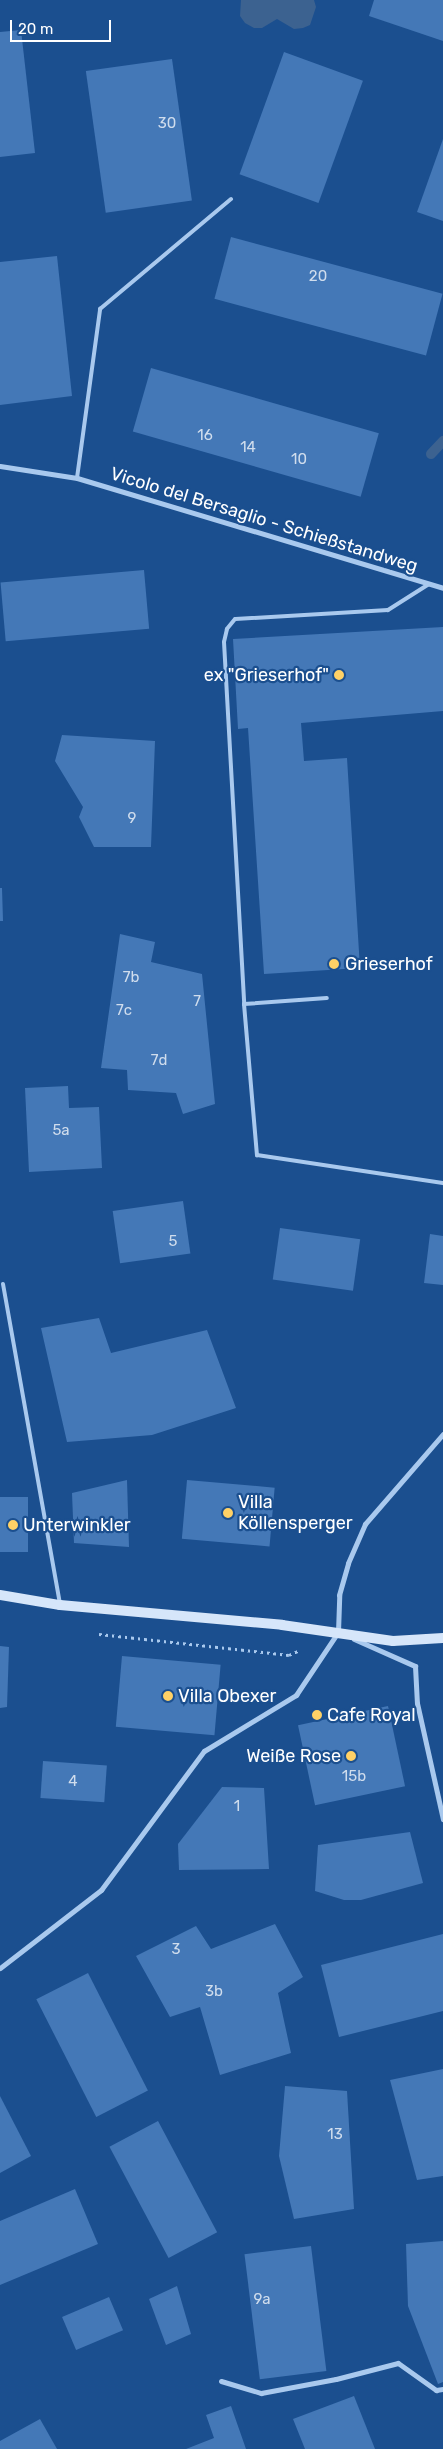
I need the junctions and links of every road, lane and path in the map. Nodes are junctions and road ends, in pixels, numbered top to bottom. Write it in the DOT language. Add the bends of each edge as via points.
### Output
graph roads {
  1 [pos="231,198"];
  2 [pos="0,466"];
  3 [pos="77,478"];
  4 [pos="429,584"];
  5 [pos="443,588"];
  6 [pos="327,998"];
  7 [pos="244,1004"];
  8 [pos="443,1183"];
  9 [pos="3,1284"];
  10 [pos="443,1434"];
  11 [pos="0,1595"];
  12 [pos="60,1606"];
  13 [pos="338,1632"];
  14 [pos="91,1633"];
  15 [pos="443,1638"];
  16 [pos="288,1655"];
  17 [pos="443,1819"];
  18 [pos="0,1968"];
  19 [pos="220,2381"];
  20 [pos="443,2389"];
  1 -- 3 [label="lane" via="100,308"];
  2 -- 3 [label="street, Vicolo del Bersaglio - Schießstandweg"];
  3 -- 4 [label="street, Vicolo del Bersaglio - Schießstandweg"];
  4 -- 5 [label="street, Vicolo del Bersaglio - Schießstandweg"];
  4 -- 7 [label="lane" via="388,610 236,619 227,629 224,642"];
  6 -- 7 [label="lane"];
  7 -- 8 [label="lane" via="257,1155"];
  9 -- 12 [label="lane"];
  10 -- 13 [label="street" via="365,1524 338,1595"];
  11 -- 12 [label="main road"];
  12 -- 13 [label="main road"];
  13 -- 15 [label="main road" via="393,1641"];
  13 -- 17 [label="street" via="415,1666 417,1702"];
  13 -- 18 [label="street" via="296,1695 204,1751 101,1890"];
  14 -- 16 [label="path"];
  19 -- 20 [label="street" via="261,2393 336,2380 398,2363 436,2390"];
}
